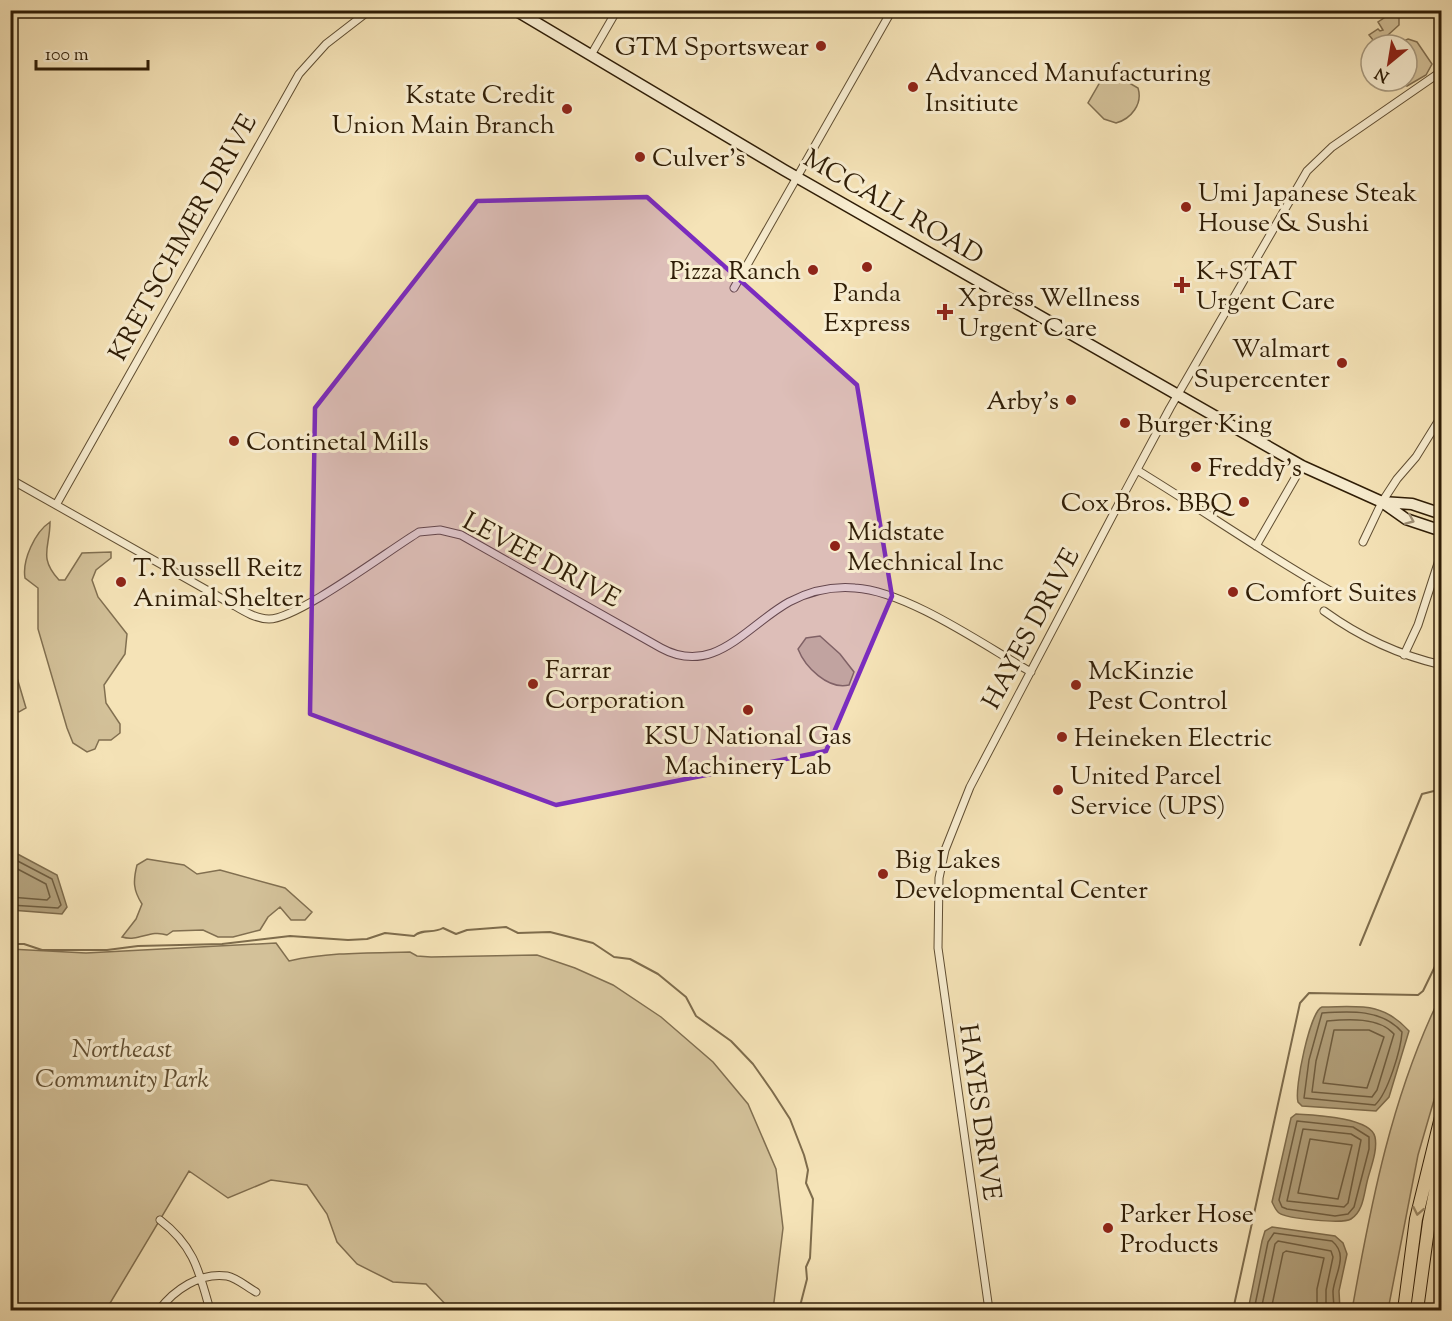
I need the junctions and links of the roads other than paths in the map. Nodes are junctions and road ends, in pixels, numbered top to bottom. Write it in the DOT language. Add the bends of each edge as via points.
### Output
graph roads {
  1 [pos="370,10"];
  2 [pos="515,10"];
  3 [pos="617,10"];
  4 [pos="892,10"];
  5 [pos="591,54"];
  6 [pos="1442,71"];
  7 [pos="798,177"];
  8 [pos="734,288"];
  9 [pos="1178,394"];
  10 [pos="1442,415"];
  11 [pos="1302,466"];
  12 [pos="1137,470"];
  13 [pos="10,479"];
  14 [pos="1382,502"];
  15 [pos="56,505"];
  16 [pos="1442,514"];
  17 [pos="1442,531"];
  18 [pos="1363,542"];
  19 [pos="1256,546"];
  20 [pos="1442,551"];
  21 [pos="1334,593"];
  22 [pos="1324,612"];
  23 [pos="1404,655"];
  24 [pos="1442,665"];
  25 [pos="1031,672"];
  26 [pos="1442,1113"];
  27 [pos="1442,1158"];
  28 [pos="160,1220"];
  29 [pos="202,1280"];
  30 [pos="256,1292"];
  31 [pos="159,1311"];
  32 [pos="210,1311"];
  33 [pos="989,1311"];
  34 [pos="1404,1311"];
  35 [pos="1417,1311"];
  1 -- 15 [label="street, KRETSCHMER DRIVE" via="326,44 299,74"];
  2 -- 5 [label="main road, MCCALL ROAD"];
  3 -- 5 [label="street"];
  4 -- 7 [label="street"];
  5 -- 7 [label="main road, MCCALL ROAD"];
  6 -- 9 [label="street, HAYES DRIVE" via="1332,147 1308,171"];
  7 -- 8 [label="street"];
  7 -- 9 [label="main road, MCCALL ROAD"];
  9 -- 11 [label="main road, MCCALL ROAD"];
  9 -- 12 [label="street, HAYES DRIVE"];
  10 -- 14 [label="street"];
  11 -- 14 [label="main road, MCCALL ROAD"];
  11 -- 19 [label="street"];
  12 -- 19 [label="street"];
  12 -- 25 [label="street, HAYES DRIVE"];
  13 -- 15 [label="street, LEVEE DRIVE"];
  14 -- 16 [label="main road, MCCALL ROAD" via="1412,504"];
  14 -- 17 [label="main road, MCCALL ROAD, one-way" via="1406,519"];
  14 -- 18 [label="street"];
  15 -- 25 [label="street, LEVEE DRIVE" via="255,617 268,620 297,611 419,532 440,530 461,535 680,656 712,655 789,603 817,590 856,588 882,592 909,603"];
  19 -- 21 [label="street"];
  20 -- 23 [label="street"];
  22 -- 23 [label="street"];
  23 -- 24 [label="street"];
  25 -- 33 [label="street, HAYES DRIVE" via="966,795 950,834 939,878 938,948"];
  26 -- 34 [label="highway, one-way" via="1416,1219"];
  27 -- 35 [label="highway"];
  28 -- 29 [label="street" via="177,1232 190,1249"];
  29 -- 30 [label="street" via="228,1276"];
  29 -- 31 [label="street" via="177,1289"];
  29 -- 32 [label="street"];
}
